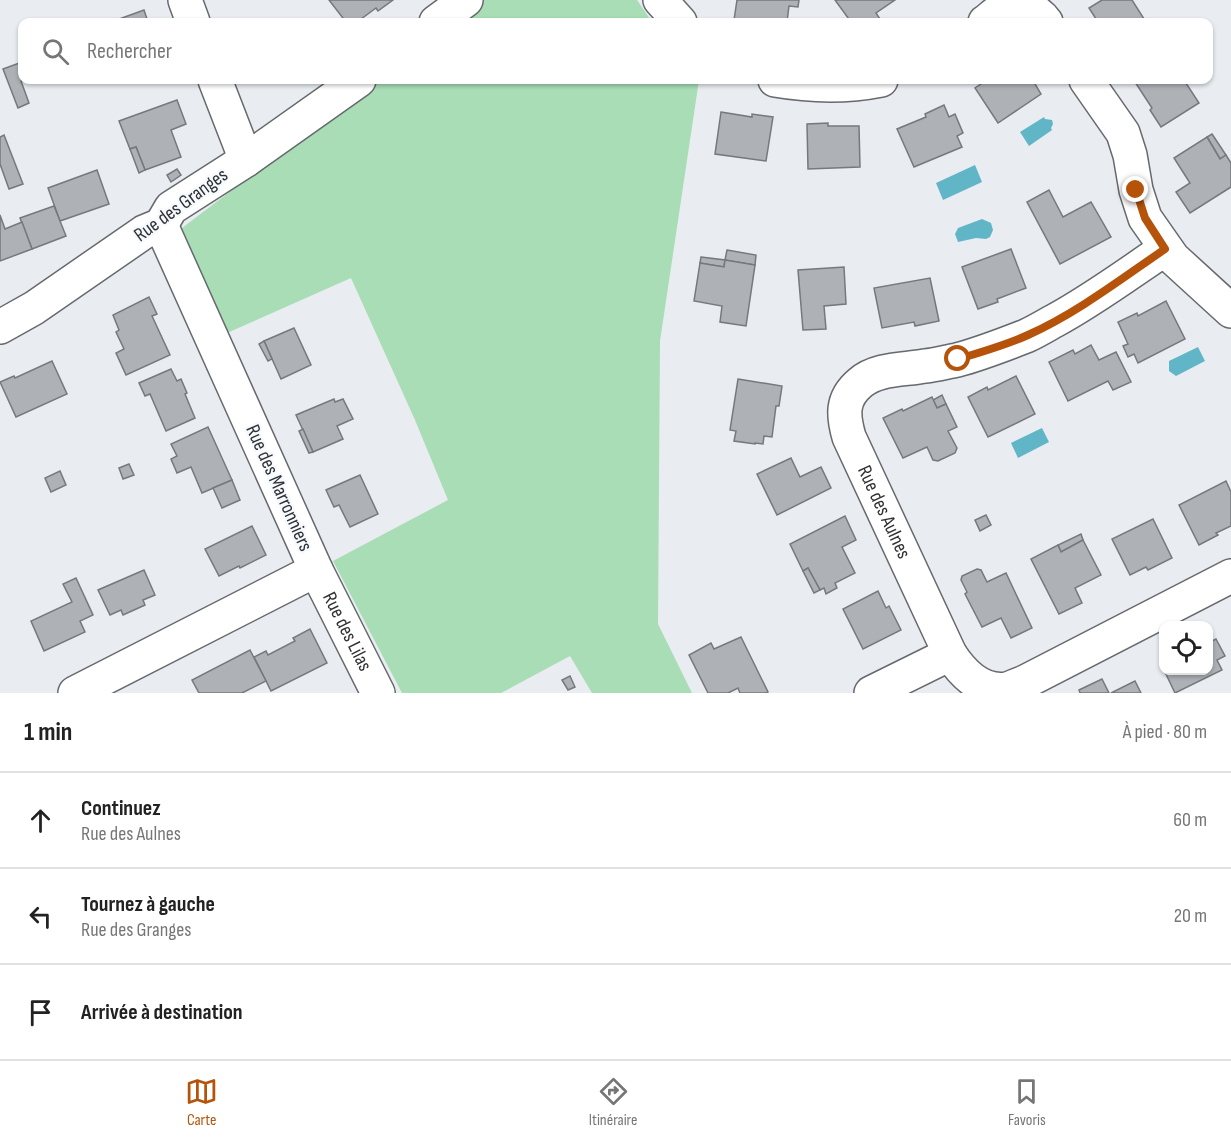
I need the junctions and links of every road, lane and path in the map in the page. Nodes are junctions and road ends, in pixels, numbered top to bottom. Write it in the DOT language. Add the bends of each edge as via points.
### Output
graph roads {
  1 [pos="185,0"];
  2 [pos="466,0"];
  3 [pos="660,0"];
  4 [pos="192,18"];
  5 [pos="441,18"];
  6 [pos="676,18"];
  7 [pos="991,18"];
  8 [pos="1043,18"];
  9 [pos="217,84"];
  10 [pos="353,84"];
  11 [pos="800,84"];
  12 [pos="845,84"];
  13 [pos="1089,84"];
  14 [pos="246,160"];
  15 [pos="161,225"];
  16 [pos="1165,249"];
  17 [pos="1231,311"];
  18 [pos="0,327"];
  19 [pos="316,570"];
  20 [pos="1231,576"];
  21 [pos="950,654"];
  22 [pos="75,693"];
  23 [pos="378,693"];
  24 [pos="871,693"];
  1 -- 4 [label="street"];
  2 -- 5 [label="street"];
  3 -- 6 [label="street"];
  7 -- 8 [label="street" via="1016,6"];
  9 -- 14 [label="street"];
  10 -- 14 [label="street, Rue des Granges"];
  11 -- 12 [label="street"];
  13 -- 16 [label="street" via="1123,133 1145,218"];
  14 -- 15 [label="street, Rue des Granges" via="171,208"];
  15 -- 18 [label="street, Rue des Granges" via="144,232"];
  15 -- 19 [label="street, Rue des Marronniers"];
  16 -- 17 [label="street"];
  16 -- 21 [label="street, Rue des Aulnes" via="1077,308 1029,334 958,359 871,375 859,383 845,403 849,437"];
  19 -- 22 [label="street, Rue des Marronniers"];
  19 -- 23 [label="street, Rue des Lilas"];
  20 -- 21 [label="street, Rue des Aulnes" via="1006,689 992,690 975,684"];
  21 -- 24 [label="street"];
}
